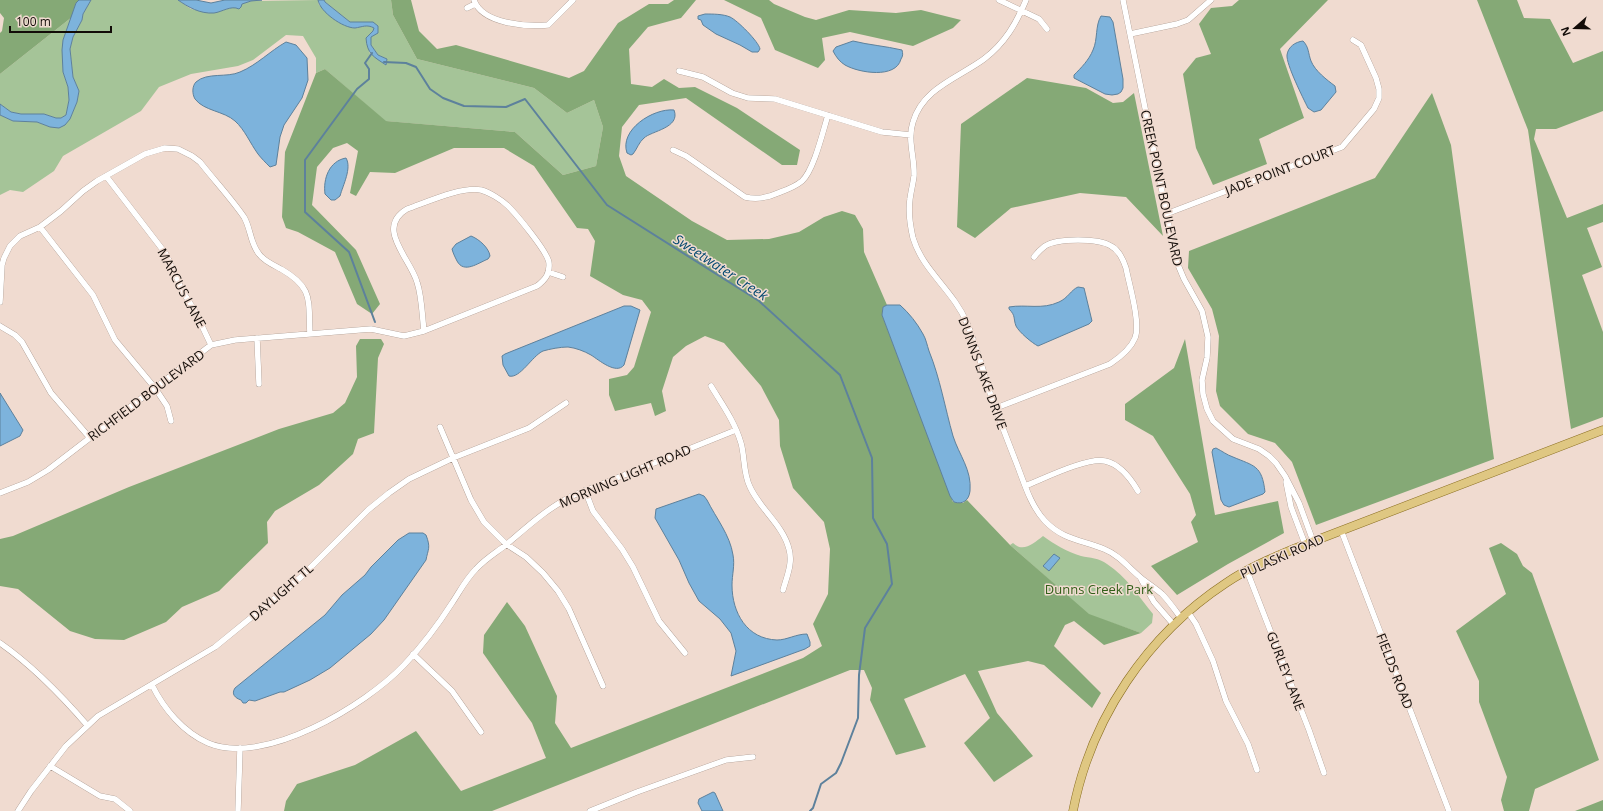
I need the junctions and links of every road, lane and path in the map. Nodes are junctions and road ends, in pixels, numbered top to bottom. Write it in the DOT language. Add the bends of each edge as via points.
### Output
graph roads {
  1 [pos="573,0"];
  2 [pos="999,0"];
  3 [pos="1026,0"];
  4 [pos="1123,0"];
  5 [pos="1211,0"];
  6 [pos="474,2"];
  7 [pos="468,8"];
  8 [pos="1022,11"];
  9 [pos="1047,30"];
  10 [pos="1130,34"];
  11 [pos="1353,40"];
  12 [pos="679,71"];
  13 [pos="828,115"];
  14 [pos="911,135"];
  15 [pos="673,150"];
  16 [pos="106,176"];
  17 [pos="1166,214"];
  18 [pos="40,227"];
  19 [pos="1034,257"];
  20 [pos="548,272"];
  21 [pos="563,277"];
  22 [pos="0,302"];
  23 [pos="0,326"];
  24 [pos="424,331"];
  25 [pos="310,334"];
  26 [pos="257,338"];
  27 [pos="211,345"];
  28 [pos="259,384"];
  29 [pos="711,386"];
  30 [pos="155,388"];
  31 [pos="566,403"];
  32 [pos="996,408"];
  33 [pos="171,421"];
  34 [pos="440,427"];
  35 [pos="736,430"];
  36 [pos="1603,430"];
  37 [pos="90,438"];
  38 [pos="453,458"];
  39 [pos="1285,476"];
  40 [pos="1025,486"];
  41 [pos="585,490"];
  42 [pos="1138,491"];
  43 [pos="0,493"];
  44 [pos="1341,530"];
  45 [pos="1313,541"];
  46 [pos="506,544"];
  47 [pos="1305,544"];
  48 [pos="1247,571"];
  49 [pos="1140,577"];
  50 [pos="783,590"];
  51 [pos="1188,612"];
  52 [pos="1181,618"];
  53 [pos="1174,625"];
  54 [pos="0,643"];
  55 [pos="685,653"];
  56 [pos="413,654"];
  57 [pos="152,685"];
  58 [pos="603,686"];
  59 [pos="87,725"];
  60 [pos="481,732"];
  61 [pos="240,748"];
  62 [pos="753,757"];
  63 [pos="50,766"];
  64 [pos="1257,770"];
  65 [pos="1324,773"];
  66 [pos="18,811"];
  67 [pos="130,811"];
  68 [pos="238,811"];
  69 [pos="590,811"];
  70 [pos="1073,811"];
  71 [pos="1449,811"];
  1 -- 6 [label="street" via="548,25 533,27 491,18 482,13"];
  2 -- 8 [label="street"];
  3 -- 8 [label="street, DUNNS LAKE DRIVE"];
  4 -- 10 [label="street, CREEK POINT BOULEVARD"];
  5 -- 10 [label="street" via="1188,20"];
  6 -- 7 [label="street"];
  8 -- 9 [label="street" via="1039,19"];
  8 -- 14 [label="street, DUNNS LAKE DRIVE" via="1010,32 985,58 925,99 915,117"];
  10 -- 17 [label="street, CREEK POINT BOULEVARD"];
  11 -- 17 [label="street, JADE POINT COURT" via="1361,45 1376,78 1379,98 1374,109 1342,147"];
  12 -- 13 [label="street" via="703,77 732,93 748,98 776,99"];
  13 -- 14 [label="street" via="882,132"];
  13 -- 15 [label="street" via="809,172 803,180 795,186 761,198 745,197 686,156"];
  14 -- 32 [label="street, DUNNS LAKE DRIVE" via="914,177 909,211 913,239 927,267 960,309 982,362"];
  16 -- 18 [label="street" via="83,191"];
  16 -- 25 [label="street" via="146,154 165,148 178,149 200,162 244,218 253,246 259,255 296,278 303,286 308,296"];
  16 -- 27 [label="street, MARCUS LANE" via="166,254"];
  17 -- 39 [label="street, CREEK POINT BOULEVARD" via="1176,260 1202,311 1208,337 1202,380 1208,409 1222,431 1233,440 1259,449 1269,456"];
  18 -- 22 [label="street" via="20,236 10,246 2,265"];
  18 -- 30 [label="street" via="93,294 115,340"];
  19 -- 32 [label="street" via="1045,246 1072,240 1111,245 1124,260 1137,325 1136,337 1132,345 1116,361"];
  20 -- 21 [label="street"];
  20 -- 24 [label="street, RICHFIELD BOULEVARD" via="546,279 537,286"];
  20 -- 24 [label="street" via="549,262 545,253 515,213 484,191 465,190 407,209 400,213 395,222 394,232 417,282"];
  23 -- 37 [label="street" via="15,334 22,342 51,393"];
  24 -- 25 [label="street, RICHFIELD BOULEVARD" via="404,336 371,329"];
  25 -- 26 [label="street, RICHFIELD BOULEVARD"];
  26 -- 27 [label="street, RICHFIELD BOULEVARD"];
  26 -- 28 [label="street"];
  27 -- 30 [label="street, RICHFIELD BOULEVARD"];
  29 -- 35 [label="street"];
  30 -- 33 [label="street" via="167,406"];
  30 -- 37 [label="street, RICHFIELD BOULEVARD"];
  31 -- 38 [label="street, DAYLIGHT TL" via="529,428"];
  32 -- 40 [label="street, DUNNS LAKE DRIVE"];
  34 -- 38 [label="street"];
  35 -- 41 [label="street, MORNING LIGHT ROAD"];
  35 -- 50 [label="street" via="750,487 786,538 790,550 789,572"];
  36 -- 44 [label="main road, PULASKI ROAD"];
  37 -- 43 [label="street, RICHFIELD BOULEVARD" via="35,478"];
  38 -- 46 [label="street" via="471,500 484,522"];
  38 -- 57 [label="street, DAYLIGHT TL" via="409,479 390,493 368,510 301,577 261,611 215,647"];
  39 -- 45 [label="street, CREEK POINT BOULEVARD" via="1300,503"];
  39 -- 47 [label="street, CREEK POINT BOULEVARD" via="1291,507"];
  40 -- 42 [label="street" via="1095,460 1116,466 1131,478"];
  40 -- 49 [label="street, DUNNS LAKE DRIVE" via="1034,508 1050,526 1065,536 1103,548 1116,555"];
  41 -- 46 [label="street, MORNING LIGHT ROAD" via="558,503"];
  41 -- 55 [label="street" via="593,512 633,567 659,620"];
  44 -- 45 [label="main road, PULASKI ROAD"];
  44 -- 71 [label="street, FIELDS ROAD"];
  45 -- 47 [label="main road, PULASKI ROAD"];
  46 -- 56 [label="street, MORNING LIGHT ROAD" via="464,582 426,640"];
  46 -- 58 [label="street" via="543,572 558,591 569,609"];
  47 -- 48 [label="main road, PULASKI ROAD"];
  48 -- 51 [label="main road, PULASKI ROAD" via="1213,592"];
  48 -- 65 [label="street, GURLEY LANE"];
  49 -- 52 [label="street" via="1163,594"];
  49 -- 53 [label="street" via="1154,602"];
  51 -- 52 [label="main road, PULASKI ROAD"];
  51 -- 64 [label="street" via="1213,661 1226,701 1248,744"];
  52 -- 53 [label="main road, PULASKI ROAD"];
  53 -- 70 [label="main road, PULASKI ROAD" via="1140,662 1107,714 1087,759"];
  54 -- 59 [label="street" via="22,658"];
  56 -- 60 [label="street" via="452,691"];
  56 -- 61 [label="street, MORNING LIGHT ROAD" via="380,687 327,721 288,738 248,749"];
  57 -- 59 [label="street, DAYLIGHT TL"];
  57 -- 61 [label="street, MORNING LIGHT ROAD" via="161,703 193,734 208,743"];
  59 -- 63 [label="street, DAYLIGHT TL"];
  61 -- 68 [label="street"];
  62 -- 69 [label="street" via="726,760"];
  63 -- 66 [label="street, DAYLIGHT TL"];
  63 -- 67 [label="street" via="100,796 115,799"];
}
